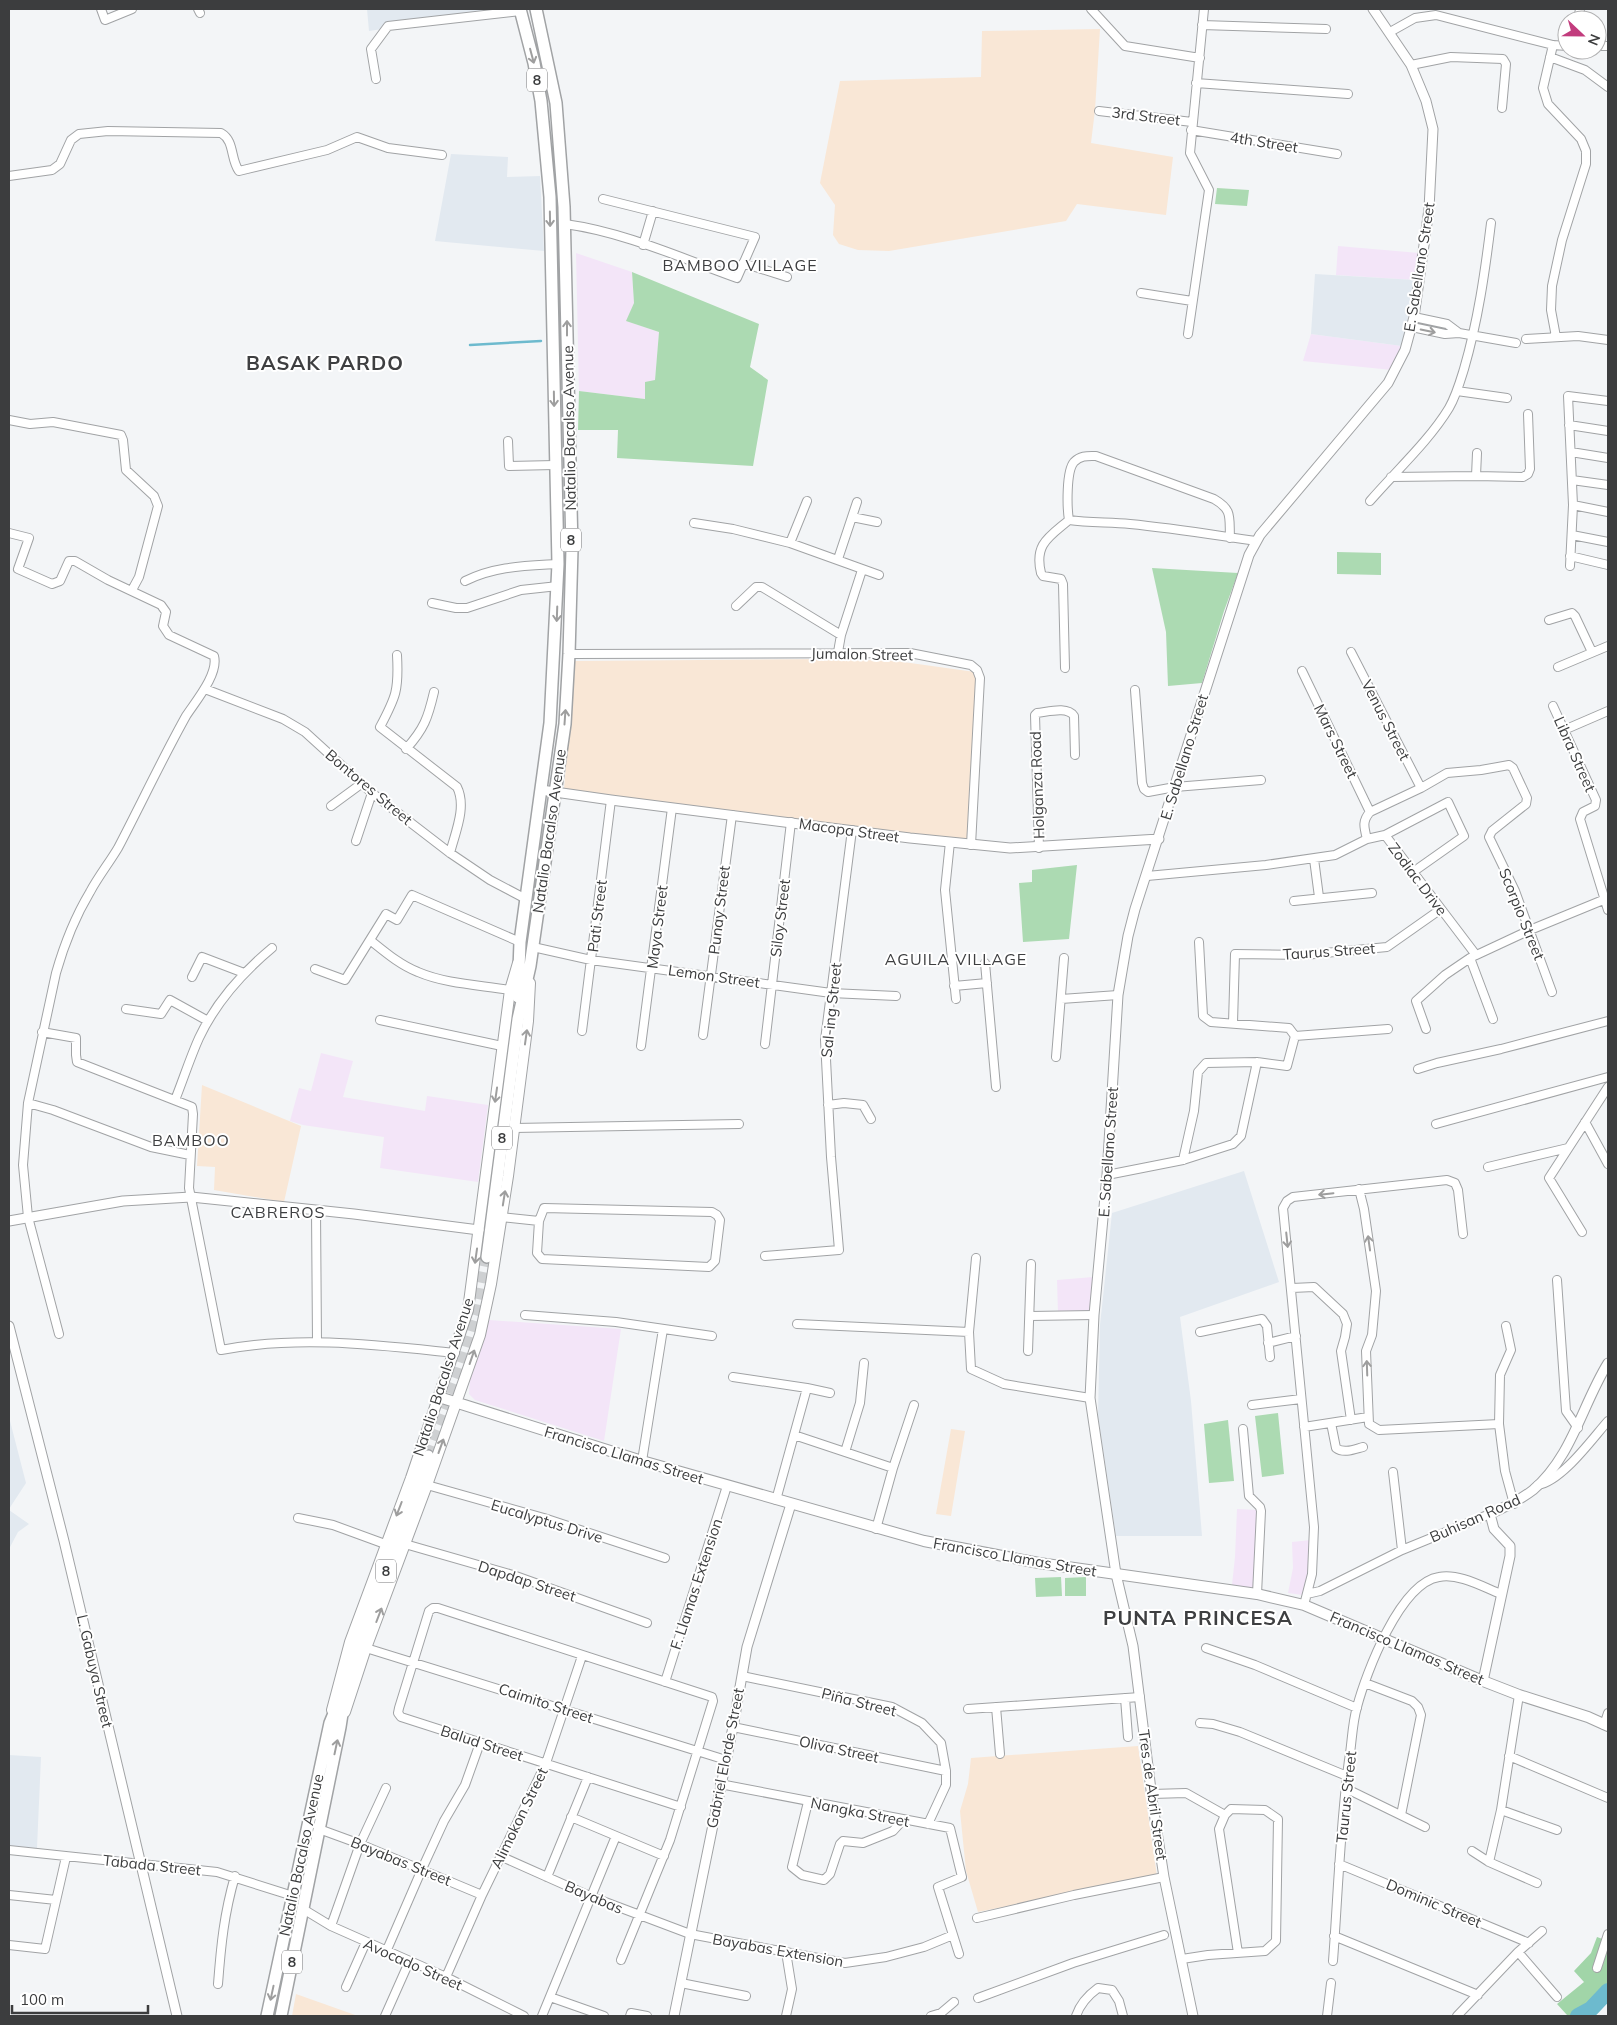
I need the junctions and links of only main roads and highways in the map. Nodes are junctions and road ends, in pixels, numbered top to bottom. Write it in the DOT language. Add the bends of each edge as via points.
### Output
graph roads {
  1 [pos="536,9"];
  2 [pos="520,10"];
  3 [pos="556,497"];
  4 [pos="570,497"];
  5 [pos="519,961"];
  6 [pos="530,966"];
  7 [pos="518,1019"];
  8 [pos="487,1257"];
  9 [pos="439,1397"];
  10 [pos="456,1403"];
  11 [pos="428,1456"];
  12 [pos="1607,1721"];
  13 [pos="335,1725"];
  14 [pos="267,2016"];
  15 [pos="281,2016"];
  4 -- 1 [label="main road, Natalio Bacalso Avenue / 8, one-way" via="565,224 556,103"];
  2 -- 3 [label="main road, Natalio Bacalso Avenue / 8, one-way" via="541,100 550,196"];
  3 -- 4 [label="main road"];
  3 -- 5 [label="main road, Natalio Bacalso Avenue / 8, one-way" via="558,586 550,723"];
  6 -- 4 [label="main road, Natalio Bacalso Avenue / 8, one-way" via="565,724 572,549"];
  5 -- 7 [label="main road, Natalio Bacalso Avenue / 8"];
  5 -- 9 [label="main road, Natalio Bacalso Avenue / 8, one-way" via="510,990 468,1310"];
  6 -- 7 [label="main road, Natalio Bacalso Avenue / 8"];
  10 -- 6 [label="main road, Natalio Bacalso Avenue / 8, one-way" via="480,1335 491,1284 528,1021"];
  7 -- 8 [label="main road, 8"];
  9 -- 10 [label="main road, Francisco Llamas Street"];
  9 -- 13 [label="main road, Natalio Bacalso Avenue / 8, one-way" via="350,1642 338,1683"];
  10 -- 12 [label="main road, Francisco Llamas Street" via="876,1529 980,1553 1257,1594 1304,1605 1519,1695"];
  13 -- 10 [label="main road, Natalio Bacalso Avenue / 8, one-way"];
  11 -- 13 [label="main road, Natalio Bacalso Avenue / 8" via="359,1643"];
  13 -- 14 [label="main road, Natalio Bacalso Avenue / 8, one-way"];
  15 -- 13 [label="main road, Natalio Bacalso Avenue / 8, one-way" via="319,1829"];
}
